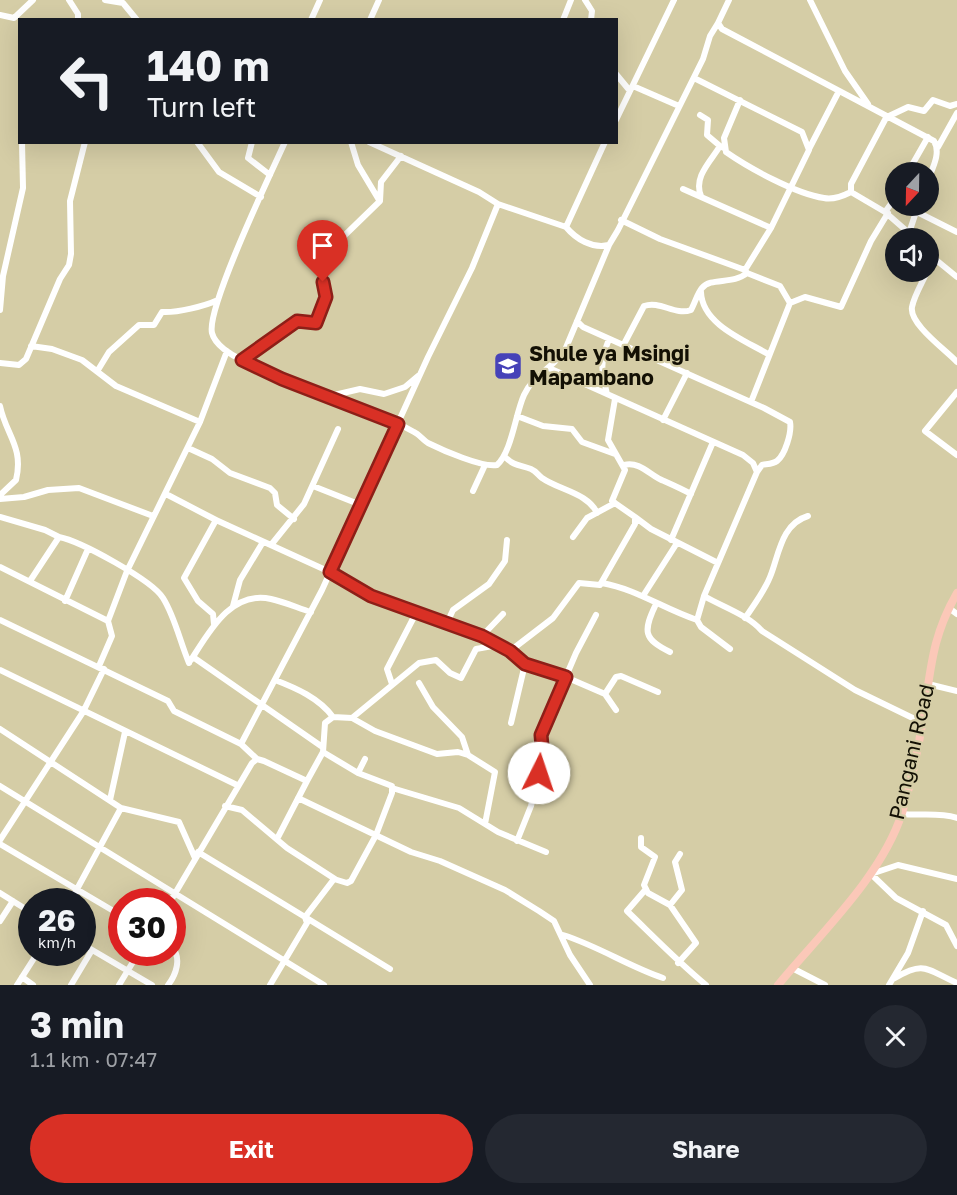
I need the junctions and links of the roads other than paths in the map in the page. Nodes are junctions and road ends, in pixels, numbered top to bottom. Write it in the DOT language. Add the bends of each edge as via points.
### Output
graph roads {
  1 [pos="33,0"];
  2 [pos="69,0"];
  3 [pos="105,0"];
  4 [pos="320,0"];
  5 [pos="379,0"];
  6 [pos="571,0"];
  7 [pos="585,0"];
  8 [pos="674,0"];
  9 [pos="729,0"];
  10 [pos="810,0"];
  11 [pos="0,15"];
  12 [pos="78,18"];
  13 [pos="135,18"];
  14 [pos="312,18"];
  15 [pos="371,18"];
  16 [pos="564,18"];
  17 [pos="591,18"];
  18 [pos="718,23"];
  19 [pos="618,76"];
  20 [pos="694,78"];
  21 [pos="618,85"];
  22 [pos="630,88"];
  23 [pos="839,91"];
  24 [pos="740,100"];
  25 [pos="957,104"];
  26 [pos="679,106"];
  27 [pos="870,107"];
  28 [pos="957,113"];
  29 [pos="618,115"];
  30 [pos="700,115"];
  31 [pos="888,116"];
  32 [pos="928,137"];
  33 [pos="22,144"];
  34 [pos="84,144"];
  35 [pos="198,144"];
  36 [pos="252,144"];
  37 [pos="284,144"];
  38 [pos="352,144"];
  39 [pos="374,144"];
  40 [pos="604,144"];
  41 [pos="722,147"];
  42 [pos="938,147"];
  43 [pos="809,150"];
  44 [pos="401,156"];
  45 [pos="914,162"];
  46 [pos="933,162"];
  47 [pos="270,175"];
  48 [pos="790,186"];
  49 [pos="683,189"];
  50 [pos="851,192"];
  51 [pos="701,196"];
  52 [pos="261,197"];
  53 [pos="380,201"];
  54 [pos="498,204"];
  55 [pos="885,211"];
  56 [pos="885,216"];
  57 [pos="891,216"];
  58 [pos="930,216"];
  59 [pos="621,220"];
  60 [pos="566,226"];
  61 [pos="771,228"];
  62 [pos="904,228"];
  63 [pos="957,232"];
  64 [pos="609,244"];
  65 [pos="939,262"];
  66 [pos="746,272"];
  67 [pos="957,277"];
  68 [pos="923,282"];
  69 [pos="701,289"];
  70 [pos="218,300"];
  71 [pos="790,303"];
  72 [pos="0,310"];
  73 [pos="577,321"];
  74 [pos="609,339"];
  75 [pos="624,344"];
  76 [pos="31,346"];
  77 [pos="227,351"];
  78 [pos="768,354"];
  79 [pos="242,360"];
  80 [pos="957,362"];
  81 [pos="0,363"];
  82 [pos="549,368"];
  83 [pos="98,369"];
  84 [pos="687,373"];
  85 [pos="420,375"];
  86 [pos="957,392"];
  87 [pos="607,394"];
  88 [pos="327,396"];
  89 [pos="615,399"];
  90 [pos="751,402"];
  91 [pos="0,406"];
  92 [pos="517,416"];
  93 [pos="663,420"];
  94 [pos="200,422"];
  95 [pos="398,424"];
  96 [pos="338,429"];
  97 [pos="713,442"];
  98 [pos="188,448"];
  99 [pos="616,454"];
  100 [pos="957,454"];
  101 [pos="505,457"];
  102 [pos="484,465"];
  103 [pos="624,465"];
  104 [pos="757,472"];
  105 [pos="313,486"];
  106 [pos="473,491"];
  107 [pos="166,494"];
  108 [pos="691,494"];
  109 [pos="0,497"];
  110 [pos="615,503"];
  111 [pos="360,505"];
  112 [pos="597,513"];
  113 [pos="153,516"];
  114 [pos="808,516"];
  115 [pos="0,517"];
  116 [pos="635,517"];
  117 [pos="294,519"];
  118 [pos="216,520"];
  119 [pos="59,537"];
  120 [pos="573,537"];
  121 [pos="507,540"];
  122 [pos="674,541"];
  123 [pos="263,542"];
  124 [pos="272,546"];
  125 [pos="88,549"];
  126 [pos="718,563"];
  127 [pos="0,567"];
  128 [pos="128,569"];
  129 [pos="330,572"];
  130 [pos="30,581"];
  131 [pos="602,583"];
  132 [pos="957,593"];
  133 [pos="643,596"];
  134 [pos="704,596"];
  135 [pos="65,601"];
  136 [pos="656,604"];
  137 [pos="233,607"];
  138 [pos="949,608"];
  139 [pos="311,612"];
  140 [pos="416,613"];
  141 [pos="503,614"];
  142 [pos="957,614"];
  143 [pos="596,615"];
  144 [pos="745,618"];
  145 [pos="0,620"];
  146 [pos="697,620"];
  147 [pos="108,621"];
  148 [pos="214,624"];
  149 [pos="446,625"];
  150 [pos="482,636"];
  151 [pos="498,645"];
  152 [pos="730,649"];
  153 [pos="510,651"];
  154 [pos="670,652"];
  155 [pos="193,657"];
  156 [pos="525,664"];
  157 [pos="102,668"];
  158 [pos="0,670"];
  159 [pos="566,677"];
  160 [pos="275,680"];
  161 [pos="419,683"];
  162 [pos="392,684"];
  163 [pos="928,684"];
  164 [pos="658,692"];
  165 [pos="957,692"];
  166 [pos="605,694"];
  167 [pos="260,706"];
  168 [pos="616,710"];
  169 [pos="83,712"];
  170 [pos="333,717"];
  171 [pos="352,718"];
  172 [pos="511,723"];
  173 [pos="923,723"];
  174 [pos="2,731"];
  175 [pos="125,732"];
  176 [pos="241,744"];
  177 [pos="322,749"];
  178 [pos="468,755"];
  179 [pos="257,759"];
  180 [pos="365,759"];
  181 [pos="52,762"];
  182 [pos="358,773"];
  183 [pos="307,781"];
  184 [pos="237,785"];
  185 [pos="0,786"];
  186 [pos="392,788"];
  187 [pos="231,795"];
  188 [pos="298,798"];
  189 [pos="25,800"];
  190 [pos="110,800"];
  191 [pos="225,806"];
  192 [pos="121,808"];
  193 [pos="242,810"];
  194 [pos="902,814"];
  195 [pos="957,818"];
  196 [pos="485,824"];
  197 [pos="376,835"];
  198 [pos="640,838"];
  199 [pos="277,839"];
  200 [pos="517,841"];
  201 [pos="0,842"];
  202 [pos="99,849"];
  203 [pos="546,852"];
  204 [pos="680,854"];
  205 [pos="197,855"];
  206 [pos="871,874"];
  207 [pos="335,879"];
  208 [pos="957,879"];
  209 [pos="76,888"];
  210 [pos="79,888"];
  211 [pos="165,888"];
  212 [pos="178,888"];
  213 [pos="646,889"];
  214 [pos="0,893"];
  215 [pos="13,901"];
  216 [pos="186,901"];
  217 [pos="18,904"];
  218 [pos="670,905"];
  219 [pos="923,911"];
  220 [pos="305,917"];
  221 [pos="0,921"];
  222 [pos="563,935"];
  223 [pos="957,946"];
  224 [pos="96,952"];
  225 [pos="286,961"];
  226 [pos="678,963"];
  227 [pos="29,966"];
  228 [pos="82,966"];
  229 [pos="131,966"];
  230 [pos="176,966"];
  231 [pos="792,968"];
  232 [pos="390,969"];
  233 [pos="128,971"];
  234 [pos="22,977"];
  235 [pos="663,978"];
  236 [pos="891,982"];
  237 [pos="957,983"];
  238 [pos="18,985"];
  239 [pos="33,985"];
  240 [pos="71,985"];
  241 [pos="119,985"];
  242 [pos="152,985"];
  243 [pos="168,985"];
  244 [pos="270,985"];
  245 [pos="324,985"];
  246 [pos="590,985"];
  247 [pos="706,985"];
  248 [pos="778,985"];
  249 [pos="825,985"];
  1 -- 11 [label="street" via="14,18"];
  2 -- 12 [label="street"];
  3 -- 13 [label="street" via="123,3"];
  4 -- 14 [label="street"];
  5 -- 15 [label="street"];
  6 -- 16 [label="street"];
  7 -- 17 [label="street" via="592,11"];
  8 -- 22 [label="street"];
  9 -- 18 [label="street"];
  10 -- 27 [label="street" via="845,71"];
  18 -- 20 [label="street"];
  18 -- 23 [label="street" via="731,34"];
  19 -- 22 [label="street"];
  20 -- 24 [label="street"];
  20 -- 26 [label="street"];
  21 -- 22 [label="street"];
  22 -- 26 [label="street"];
  22 -- 29 [label="street"];
  23 -- 27 [label="street"];
  23 -- 43 [label="street"];
  24 -- 41 [label="street"];
  24 -- 43 [label="street" via="802,132"];
  25 -- 31 [label="street" via="950,106 933,100 924,111 908,107"];
  26 -- 59 [label="street"];
  27 -- 31 [label="street"];
  28 -- 42 [label="street"];
  30 -- 41 [label="street" via="708,120 707,135"];
  31 -- 32 [label="street"];
  31 -- 50 [label="street" via="851,184"];
  32 -- 42 [label="street"];
  32 -- 45 [label="street"];
  33 -- 72 [label="street" via="23,188 3,276"];
  34 -- 76 [label="street" via="70,201 69,265"];
  35 -- 52 [label="street" via="219,172"];
  36 -- 47 [label="street" via="248,158"];
  37 -- 47 [label="street"];
  38 -- 53 [label="street" via="358,165"];
  39 -- 44 [label="street"];
  40 -- 60 [label="street"];
  41 -- 48 [label="street" via="735,158"];
  41 -- 51 [label="street" via="700,177 697,187"];
  42 -- 46 [label="street"];
  43 -- 48 [label="street"];
  44 -- 53 [label="street" via="381,182"];
  44 -- 54 [label="street"];
  47 -- 52 [label="street"];
  48 -- 50 [label="street" via="824,198"];
  48 -- 61 [label="street"];
  49 -- 51 [label="street"];
  50 -- 55 [label="street"];
  51 -- 61 [label="street"];
  52 -- 70 [label="street"];
  53 -- 79 [label="street" via="345,235 323,269 326,297 316,323 297,321"];
  54 -- 60 [label="street"];
  54 -- 85 [label="street"];
  56 -- 71 [label="street" via="841,307 805,297"];
  57 -- 62 [label="street"];
  58 -- 63 [label="street"];
  59 -- 64 [label="street"];
  59 -- 66 [label="street"];
  60 -- 64 [label="street" via="585,243"];
  61 -- 66 [label="street"];
  64 -- 73 [label="street"];
  65 -- 67 [label="street"];
  66 -- 69 [label="street" via="737,280 710,282"];
  66 -- 71 [label="street" via="780,286"];
  68 -- 80 [label="street" via="912,308 913,316"];
  69 -- 75 [label="street" via="691,310 685,312 656,304 644,306"];
  69 -- 78 [label="street" via="702,303 710,316 730,333"];
  70 -- 77 [label="street" via="211,331"];
  70 -- 83 [label="street" via="182,311 162,312 155,324 139,325 108,352"];
  71 -- 78 [label="street"];
  73 -- 74 [label="street"];
  73 -- 82 [label="street" via="565,350"];
  74 -- 75 [label="street"];
  74 -- 87 [label="street" via="601,358"];
  75 -- 84 [label="street"];
  76 -- 81 [label="street" via="22,363"];
  76 -- 83 [label="street" via="52,349"];
  77 -- 79 [label="street"];
  77 -- 94 [label="street"];
  78 -- 90 [label="street"];
  79 -- 88 [label="street"];
  82 -- 87 [label="street"];
  82 -- 92 [label="street" via="530,385"];
  83 -- 94 [label="street" via="116,386"];
  84 -- 90 [label="street"];
  84 -- 93 [label="street"];
  85 -- 88 [label="street" via="395,392 360,389"];
  85 -- 95 [label="street"];
  86 -- 100 [label="street" via="925,431"];
  87 -- 89 [label="street"];
  88 -- 95 [label="street"];
  89 -- 93 [label="street"];
  89 -- 99 [label="street" via="608,440"];
  90 -- 104 [label="street" via="790,422 791,429 779,458 762,465"];
  91 -- 109 [label="street" via="3,423 16,442 18,465 16,480"];
  92 -- 99 [label="street" via="543,426 572,429 582,442"];
  92 -- 101 [label="street"];
  93 -- 97 [label="street"];
  94 -- 98 [label="street"];
  95 -- 102 [label="street" via="416,432 426,442"];
  95 -- 111 [label="street"];
  96 -- 105 [label="street"];
  97 -- 104 [label="street" via="743,455"];
  97 -- 108 [label="street"];
  98 -- 107 [label="street"];
  98 -- 117 [label="street" via="230,473 270,488 277,505"];
  99 -- 103 [label="street"];
  101 -- 102 [label="street" via="497,465"];
  101 -- 112 [label="street" via="515,466 532,469 586,500"];
  102 -- 106 [label="street"];
  103 -- 108 [label="street" via="648,469 662,481"];
  103 -- 110 [label="street" via="622,481 613,495"];
  104 -- 126 [label="street"];
  105 -- 111 [label="street"];
  105 -- 117 [label="street"];
  107 -- 113 [label="street"];
  107 -- 118 [label="street"];
  108 -- 122 [label="street"];
  109 -- 113 [label="street" via="79,488"];
  110 -- 112 [label="street"];
  110 -- 116 [label="street"];
  111 -- 129 [label="street"];
  112 -- 120 [label="street" via="587,518"];
  113 -- 128 [label="street"];
  114 -- 144 [label="street" via="790,526 762,593"];
  115 -- 119 [label="street"];
  116 -- 122 [label="street"];
  116 -- 131 [label="street" via="635,524"];
  117 -- 124 [label="street"];
  118 -- 123 [label="street"];
  118 -- 148 [label="street" via="184,578 198,601 213,614"];
  119 -- 125 [label="street" via="75,540"];
  119 -- 130 [label="street"];
  121 -- 149 [label="street" via="504,561 489,584 453,610"];
  122 -- 126 [label="street"];
  122 -- 133 [label="street"];
  123 -- 124 [label="street"];
  123 -- 137 [label="street" via="240,580"];
  124 -- 129 [label="street"];
  125 -- 128 [label="street"];
  125 -- 135 [label="street"];
  126 -- 134 [label="street"];
  127 -- 130 [label="street"];
  128 -- 147 [label="street"];
  128 -- 155 [label="street" via="159,592 189,663"];
  129 -- 139 [label="street"];
  129 -- 140 [label="street" via="371,596"];
  130 -- 135 [label="street"];
  131 -- 133 [label="street"];
  131 -- 153 [label="street" via="579,584 553,618"];
  132 -- 138 [label="main road, Pangani Road"];
  133 -- 136 [label="street"];
  134 -- 144 [label="street"];
  134 -- 146 [label="street"];
  135 -- 147 [label="street"];
  136 -- 146 [label="street"];
  136 -- 154 [label="street" via="646,625 648,634 651,641"];
  137 -- 139 [label="street" via="255,598"];
  137 -- 148 [label="street"];
  138 -- 142 [label="street"];
  138 -- 163 [label="main road, Pangani Road" via="931,654"];
  139 -- 160 [label="street"];
  140 -- 149 [label="street"];
  140 -- 162 [label="street" via="387,669"];
  141 -- 150 [label="street"];
  143 -- 159 [label="street"];
  144 -- 173 [label="street" via="855,690"];
  145 -- 157 [label="street"];
  146 -- 152 [label="street"];
  147 -- 157 [label="street" via="112,636"];
  148 -- 155 [label="street"];
  149 -- 150 [label="street"];
  150 -- 151 [label="street"];
  151 -- 153 [label="street"];
  151 -- 162 [label="street" via="476,649 461,678 441,662 426,661"];
  153 -- 156 [label="street"];
  155 -- 167 [label="street"];
  156 -- 159 [label="street"];
  156 -- 172 [label="street"];
  157 -- 169 [label="street"];
  157 -- 176 [label="street" via="168,701 174,711"];
  158 -- 169 [label="street"];
  159 -- 166 [label="street"];
  159 -- 200 [label="street" via="541,735 543,756 531,806"];
  160 -- 167 [label="street"];
  160 -- 170 [label="street" via="302,691"];
  161 -- 178 [label="street" via="433,708 462,737"];
  162 -- 171 [label="street"];
  163 -- 165 [label="street"];
  163 -- 173 [label="main road, Pangani Road"];
  164 -- 166 [label="street" via="621,676 616,677"];
  166 -- 168 [label="street"];
  167 -- 176 [label="street"];
  167 -- 177 [label="street"];
  169 -- 175 [label="street"];
  169 -- 181 [label="street"];
  170 -- 171 [label="street"];
  170 -- 177 [label="street" via="324,726"];
  171 -- 178 [label="street" via="375,731 437,754"];
  173 -- 194 [label="main road, Pangani Road"];
  174 -- 181 [label="street"];
  175 -- 184 [label="street"];
  175 -- 190 [label="street"];
  176 -- 179 [label="street"];
  177 -- 182 [label="street"];
  177 -- 183 [label="street"];
  178 -- 196 [label="street" via="495,772"];
  179 -- 183 [label="street"];
  179 -- 184 [label="street"];
  180 -- 182 [label="street"];
  181 -- 189 [label="street"];
  181 -- 190 [label="street"];
  182 -- 186 [label="street"];
  183 -- 188 [label="street"];
  184 -- 187 [label="street"];
  185 -- 189 [label="street"];
  186 -- 196 [label="street" via="459,808"];
  186 -- 197 [label="street"];
  187 -- 191 [label="street"];
  187 -- 193 [label="street"];
  188 -- 197 [label="street"];
  188 -- 199 [label="street"];
  189 -- 201 [label="street"];
  189 -- 202 [label="street"];
  190 -- 192 [label="street"];
  191 -- 193 [label="street"];
  191 -- 205 [label="street"];
  192 -- 202 [label="street"];
  192 -- 205 [label="street" via="179,822"];
  193 -- 199 [label="street"];
  194 -- 195 [label="street"];
  194 -- 206 [label="main road, Pangani Road"];
  196 -- 200 [label="street"];
  197 -- 207 [label="street" via="351,881"];
  197 -- 222 [label="street" via="505,890 554,921"];
  198 -- 213 [label="street" via="642,847 655,857 645,880"];
  199 -- 207 [label="street"];
  200 -- 203 [label="street"];
  201 -- 209 [label="street"];
  202 -- 210 [label="street"];
  202 -- 211 [label="street"];
  204 -- 218 [label="street" via="675,862 682,890"];
  205 -- 212 [label="street"];
  205 -- 220 [label="street"];
  206 -- 208 [label="street" via="898,865"];
  206 -- 219 [label="street" via="896,898"];
  206 -- 231 [label="main road, Pangani Road"];
  207 -- 220 [label="street"];
  213 -- 218 [label="street"];
  213 -- 226 [label="street" via="627,911"];
  214 -- 215 [label="street"];
  215 -- 217 [label="street"];
  215 -- 221 [label="street"];
  216 -- 225 [label="street"];
  218 -- 226 [label="street" via="696,944"];
  219 -- 223 [label="street" via="946,925"];
  219 -- 236 [label="street" via="908,953"];
  220 -- 225 [label="street" via="307,923"];
  220 -- 232 [label="street"];
  222 -- 235 [label="street"];
  222 -- 246 [label="street" via="570,955"];
  224 -- 233 [label="street"];
  225 -- 244 [label="street"];
  225 -- 245 [label="street"];
  226 -- 247 [label="street"];
  227 -- 234 [label="street"];
  228 -- 240 [label="street"];
  229 -- 233 [label="street"];
  230 -- 243 [label="street"];
  231 -- 248 [label="main road, Pangani Road"];
  231 -- 249 [label="street"];
  233 -- 241 [label="street"];
  233 -- 242 [label="street"];
  234 -- 238 [label="street"];
  234 -- 239 [label="street"];
  236 -- 237 [label="street" via="920,967"];
}
